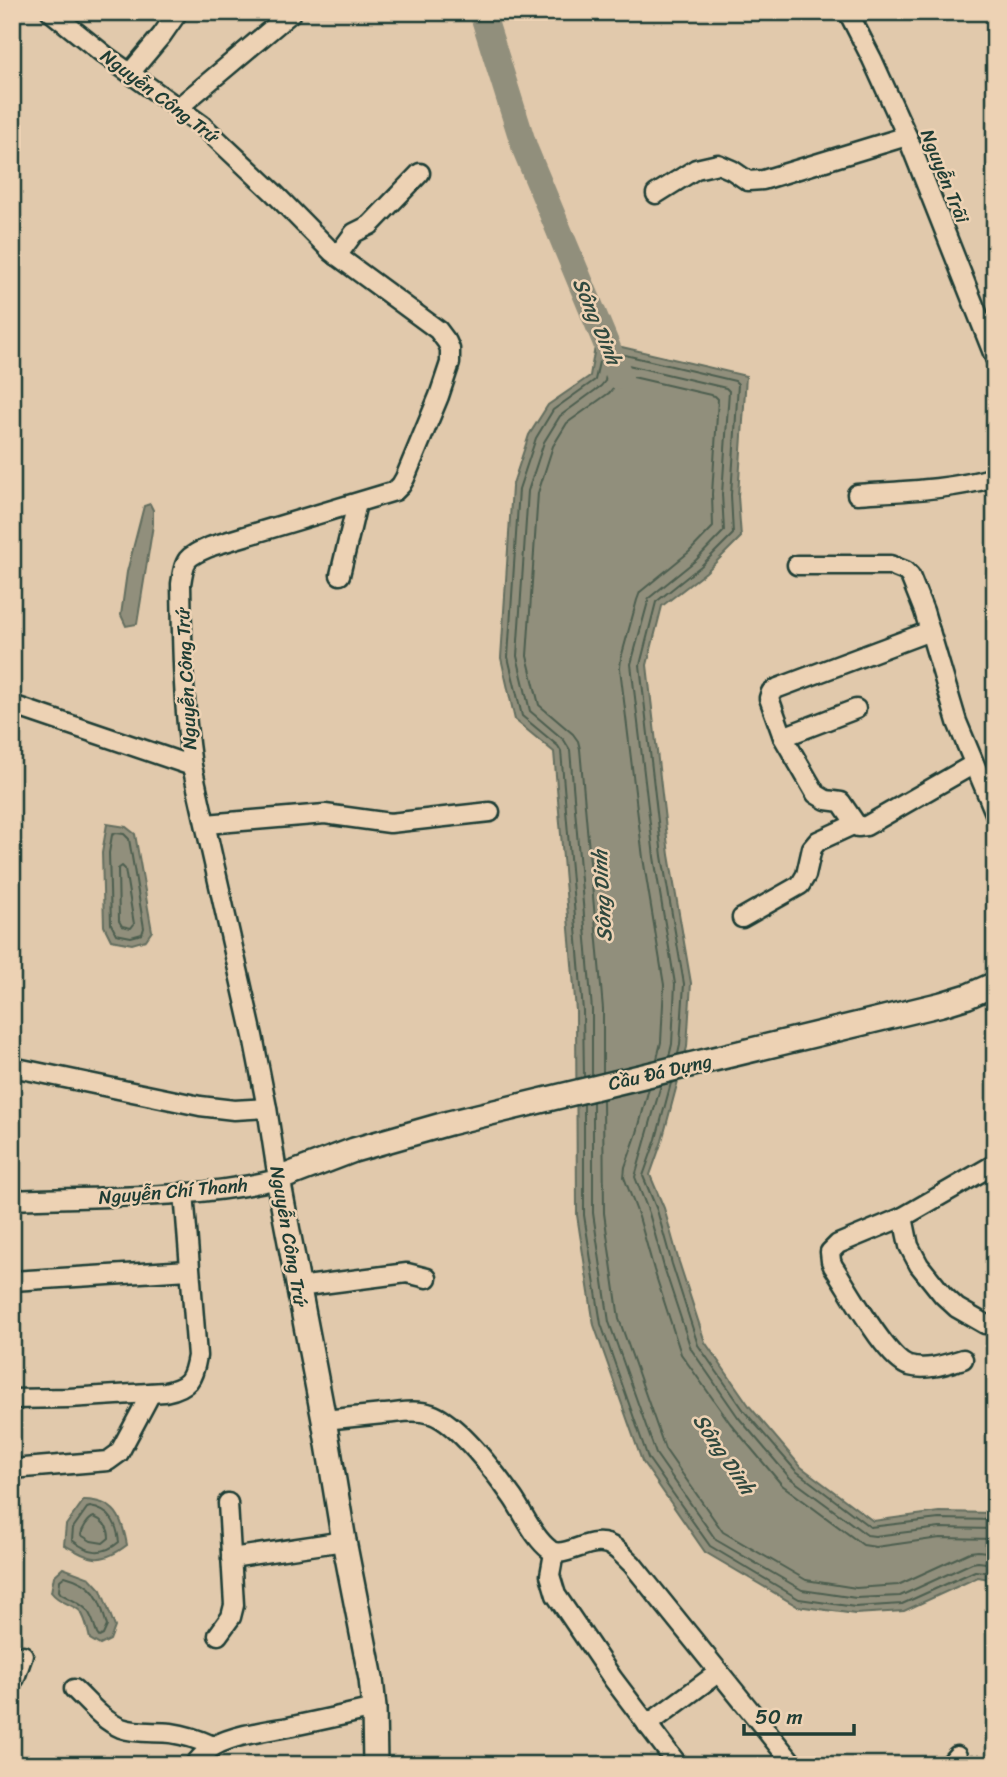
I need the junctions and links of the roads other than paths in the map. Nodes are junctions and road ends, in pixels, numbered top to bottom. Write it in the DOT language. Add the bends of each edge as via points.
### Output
graph roads {
  1 [pos="51,12"];
  2 [pos="178,12"];
  3 [pos="292,12"];
  4 [pos="855,17"];
  5 [pos="130,73"];
  6 [pos="179,107"];
  7 [pos="907,136"];
  8 [pos="420,173"];
  9 [pos="656,194"];
  10 [pos="337,256"];
  11 [pos="995,358"];
  12 [pos="995,477"];
  13 [pos="856,494"];
  14 [pos="357,502"];
  15 [pos="797,565"];
  16 [pos="340,575"];
  17 [pos="930,631"];
  18 [pos="12,705"];
  19 [pos="856,709"];
  20 [pos="783,737"];
  21 [pos="974,764"];
  22 [pos="192,766"];
  23 [pos="490,812"];
  24 [pos="995,813"];
  25 [pos="206,824"];
  26 [pos="855,824"];
  27 [pos="742,918"];
  28 [pos="995,984"];
  29 [pos="12,1067"];
  30 [pos="267,1108"];
  31 [pos="449,1123"];
  32 [pos="995,1164"];
  33 [pos="278,1179"];
  34 [pos="184,1192"];
  35 [pos="12,1200"];
  36 [pos="903,1217"];
  37 [pos="189,1270"];
  38 [pos="427,1278"];
  39 [pos="12,1281"];
  40 [pos="298,1287"];
  41 [pos="985,1324"];
  42 [pos="964,1359"];
  43 [pos="151,1393"];
  44 [pos="12,1399"];
  45 [pos="324,1420"];
  46 [pos="12,1469"];
  47 [pos="228,1503"];
  48 [pos="344,1541"];
  49 [pos="554,1553"];
  50 [pos="231,1558"];
  51 [pos="218,1635"];
  52 [pos="23,1655"];
  53 [pos="719,1672"];
  54 [pos="12,1679"];
  55 [pos="74,1689"];
  56 [pos="374,1708"];
  57 [pos="647,1726"];
  58 [pos="214,1746"];
  59 [pos="194,1765"];
  60 [pos="374,1765"];
  61 [pos="678,1765"];
  62 [pos="794,1765"];
  1 -- 5 [label="street, Nguyễn Công Trứ"];
  2 -- 5 [label="street"];
  3 -- 6 [label="street"];
  4 -- 7 [label="street, Nguyễn Trãi"];
  5 -- 6 [label="street, Nguyễn Công Trứ"];
  6 -- 10 [label="street, Nguyễn Công Trứ" via="215,136"];
  7 -- 9 [label="street" via="763,180 748,181 718,164 695,169"];
  7 -- 11 [label="street, Nguyễn Trãi"];
  8 -- 10 [label="street" via="370,225 354,233"];
  10 -- 14 [label="street, Nguyễn Công Trứ" via="438,330 450,349 448,373 401,485 389,494"];
  12 -- 13 [label="street" via="947,487"];
  14 -- 16 [label="street"];
  14 -- 22 [label="street, Nguyễn Công Trứ" via="212,546 186,561 181,600"];
  15 -- 17 [label="street" via="900,568 910,576"];
  17 -- 20 [label="street" via="772,691 769,698"];
  17 -- 21 [label="street"];
  18 -- 22 [label="street"];
  19 -- 20 [label="street"];
  20 -- 26 [label="street" via="816,794 841,802"];
  21 -- 24 [label="street"];
  21 -- 26 [label="street" via="866,826"];
  22 -- 25 [label="street, Nguyễn Công Trứ"];
  23 -- 25 [label="street" via="390,823 325,814"];
  25 -- 30 [label="street, Nguyễn Công Trứ"];
  26 -- 27 [label="street" via="818,841 800,884"];
  28 -- 31 [label="main road, Cầu Đá Dựng" via="942,1004"];
  29 -- 30 [label="street" via="200,1106"];
  30 -- 33 [label="street, Nguyễn Công Trứ"];
  31 -- 33 [label="main road, Nguyễn Chí Thanh" via="354,1144"];
  32 -- 36 [label="street"];
  33 -- 34 [label="street, Nguyễn Chí Thanh"];
  33 -- 40 [label="main road, Nguyễn Công Trứ"];
  34 -- 35 [label="street, Nguyễn Chí Thanh"];
  34 -- 37 [label="street"];
  36 -- 41 [label="street" via="919,1265 957,1308"];
  36 -- 42 [label="street" via="838,1244 830,1252 831,1261 897,1360 925,1368"];
  37 -- 39 [label="street"];
  37 -- 43 [label="street" via="195,1368 184,1386"];
  38 -- 40 [label="street" via="407,1273"];
  40 -- 45 [label="main road, Nguyễn Công Trứ"];
  43 -- 44 [label="street"];
  43 -- 46 [label="street" via="119,1453 108,1461"];
  45 -- 48 [label="main road, Nguyễn Công Trứ"];
  45 -- 49 [label="street" via="408,1411 443,1419 501,1481"];
  47 -- 50 [label="street"];
  48 -- 50 [label="street"];
  48 -- 56 [label="main road, Nguyễn Công Trứ"];
  49 -- 53 [label="street" via="598,1542 616,1549"];
  49 -- 57 [label="street" via="550,1575 556,1595"];
  50 -- 51 [label="street" via="233,1612"];
  52 -- 54 [label="street"];
  53 -- 57 [label="street"];
  53 -- 62 [label="street"];
  55 -- 58 [label="street" via="122,1729 170,1733"];
  56 -- 58 [label="street"];
  56 -- 60 [label="main road, Nguyễn Công Trứ"];
  57 -- 61 [label="street"];
  58 -- 59 [label="street"];
}
